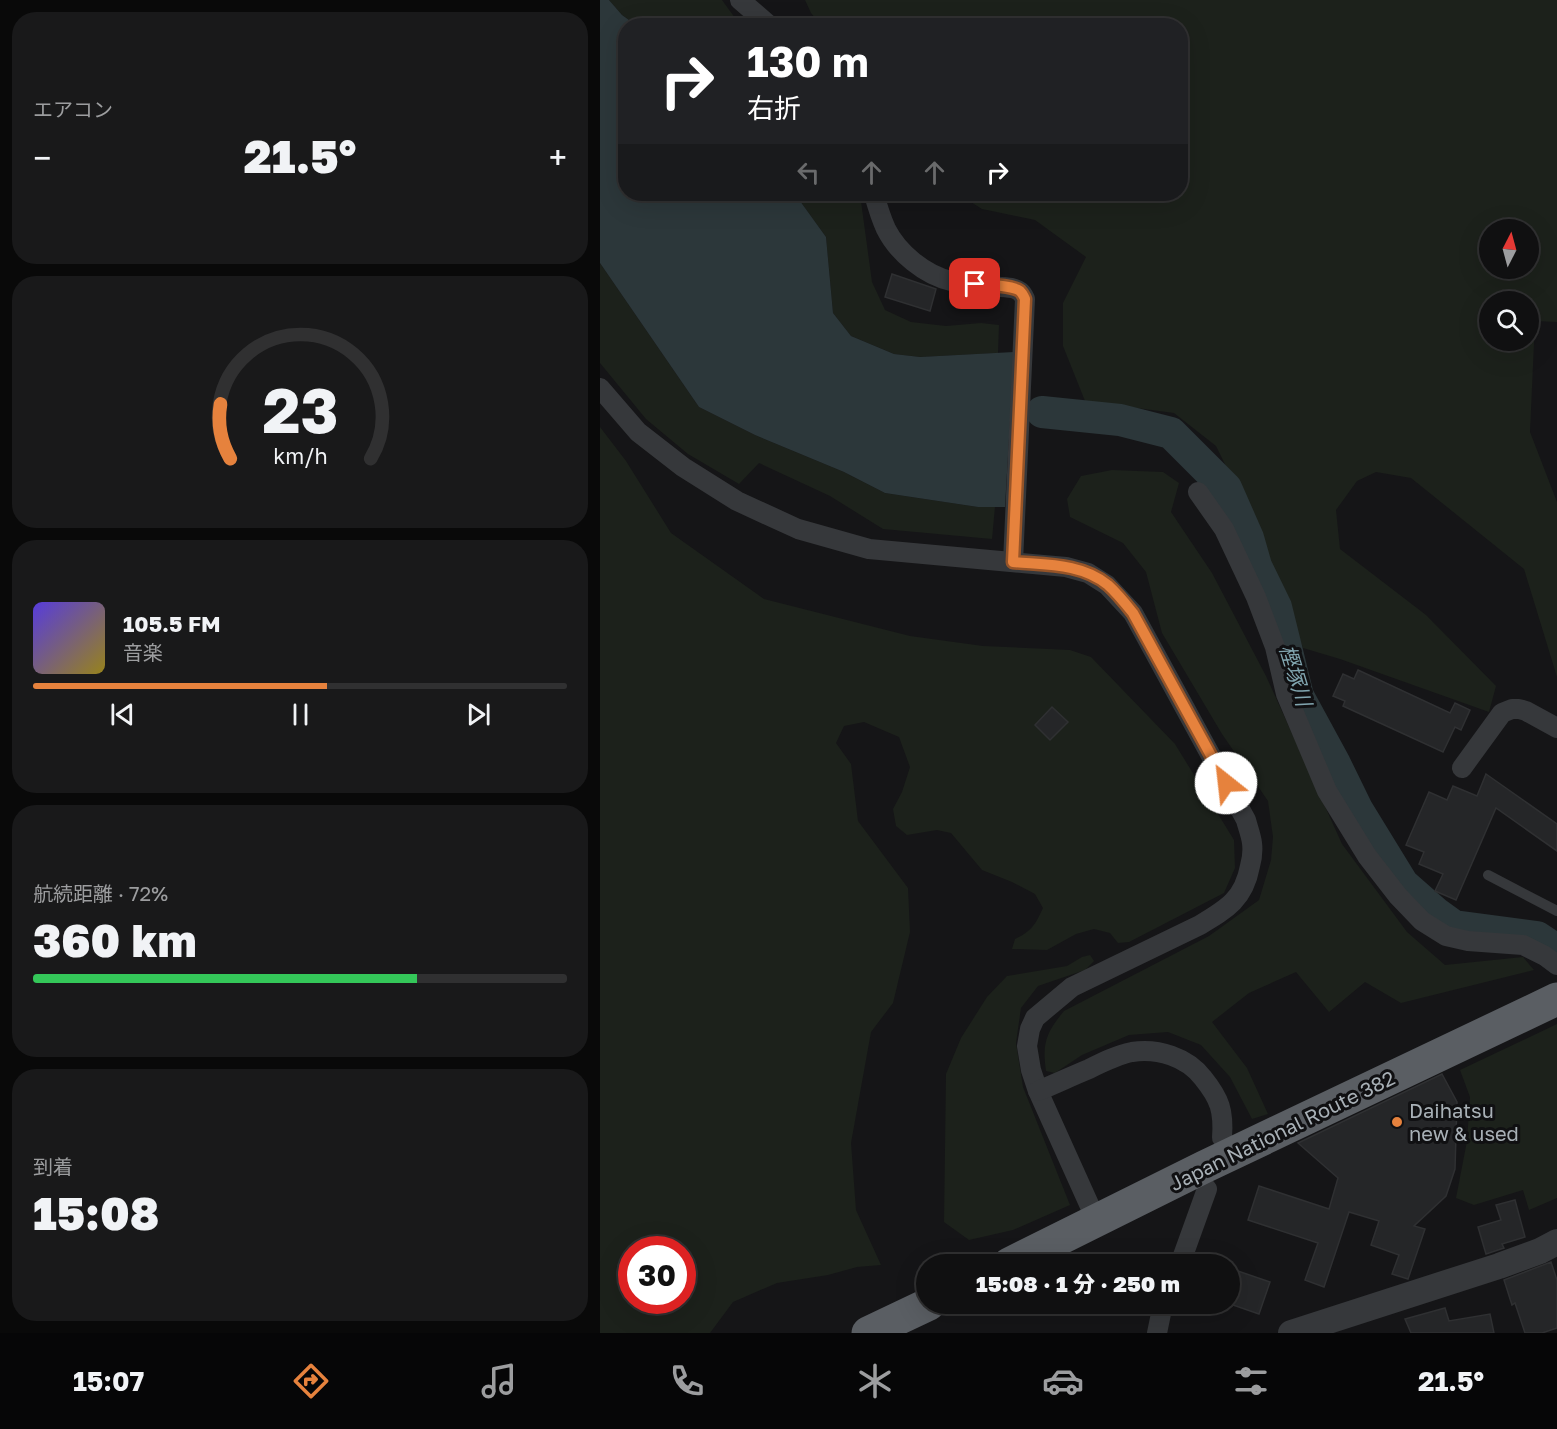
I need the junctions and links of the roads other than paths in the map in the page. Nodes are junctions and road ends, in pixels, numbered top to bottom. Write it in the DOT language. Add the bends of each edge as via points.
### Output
graph roads {
  1 [pos="740,0"];
  2 [pos="760,18"];
  3 [pos="876,201"];
  4 [pos="600,388"];
  5 [pos="1198,492"];
  6 [pos="1013,562"];
  7 [pos="1557,728"];
  8 [pos="1462,768"];
  9 [pos="1488,875"];
  10 [pos="1557,911"];
  11 [pos="1557,965"];
  12 [pos="1557,999"];
  13 [pos="1038,1091"];
  14 [pos="1222,1138"];
  15 [pos="1207,1189"];
  16 [pos="1096,1222"];
  17 [pos="1557,1242"];
  18 [pos="1030,1254"];
  19 [pos="1184,1254"];
  20 [pos="916,1310"];
  21 [pos="1161,1314"];
  22 [pos="868,1333"];
  23 [pos="1156,1333"];
  24 [pos="1291,1333"];
  1 -- 2 [label="street"];
  3 -- 6 [label="street" via="894,242 927,271 949,280 1012,288 1025,299"];
  4 -- 6 [label="street" via="638,432 683,467 737,501 798,529 869,549"];
  5 -- 11 [label="street" via="1224,528 1256,597 1275,647 1286,694 1328,791 1367,856 1422,921 1446,936 1523,945"];
  6 -- 13 [label="street" via="1088,573 1107,585 1133,613 1246,820 1252,844 1248,880 1239,897 1221,913 1072,987 1035,1018 1027,1046"];
  7 -- 8 [label="street" via="1526,711 1512,709 1502,713"];
  9 -- 10 [label="lane"];
  12 -- 16 [label="highway, Japan National Route 382"];
  13 -- 14 [label="street" via="1117,1056 1135,1052 1167,1054 1184,1060 1212,1089 1221,1106"];
  13 -- 16 [label="street"];
  15 -- 19 [label="street"];
  16 -- 18 [label="highway, Japan National Route 382"];
  17 -- 24 [label="street" via="1499,1266"];
  20 -- 22 [label="highway"];
  21 -- 23 [label="street"];
}
